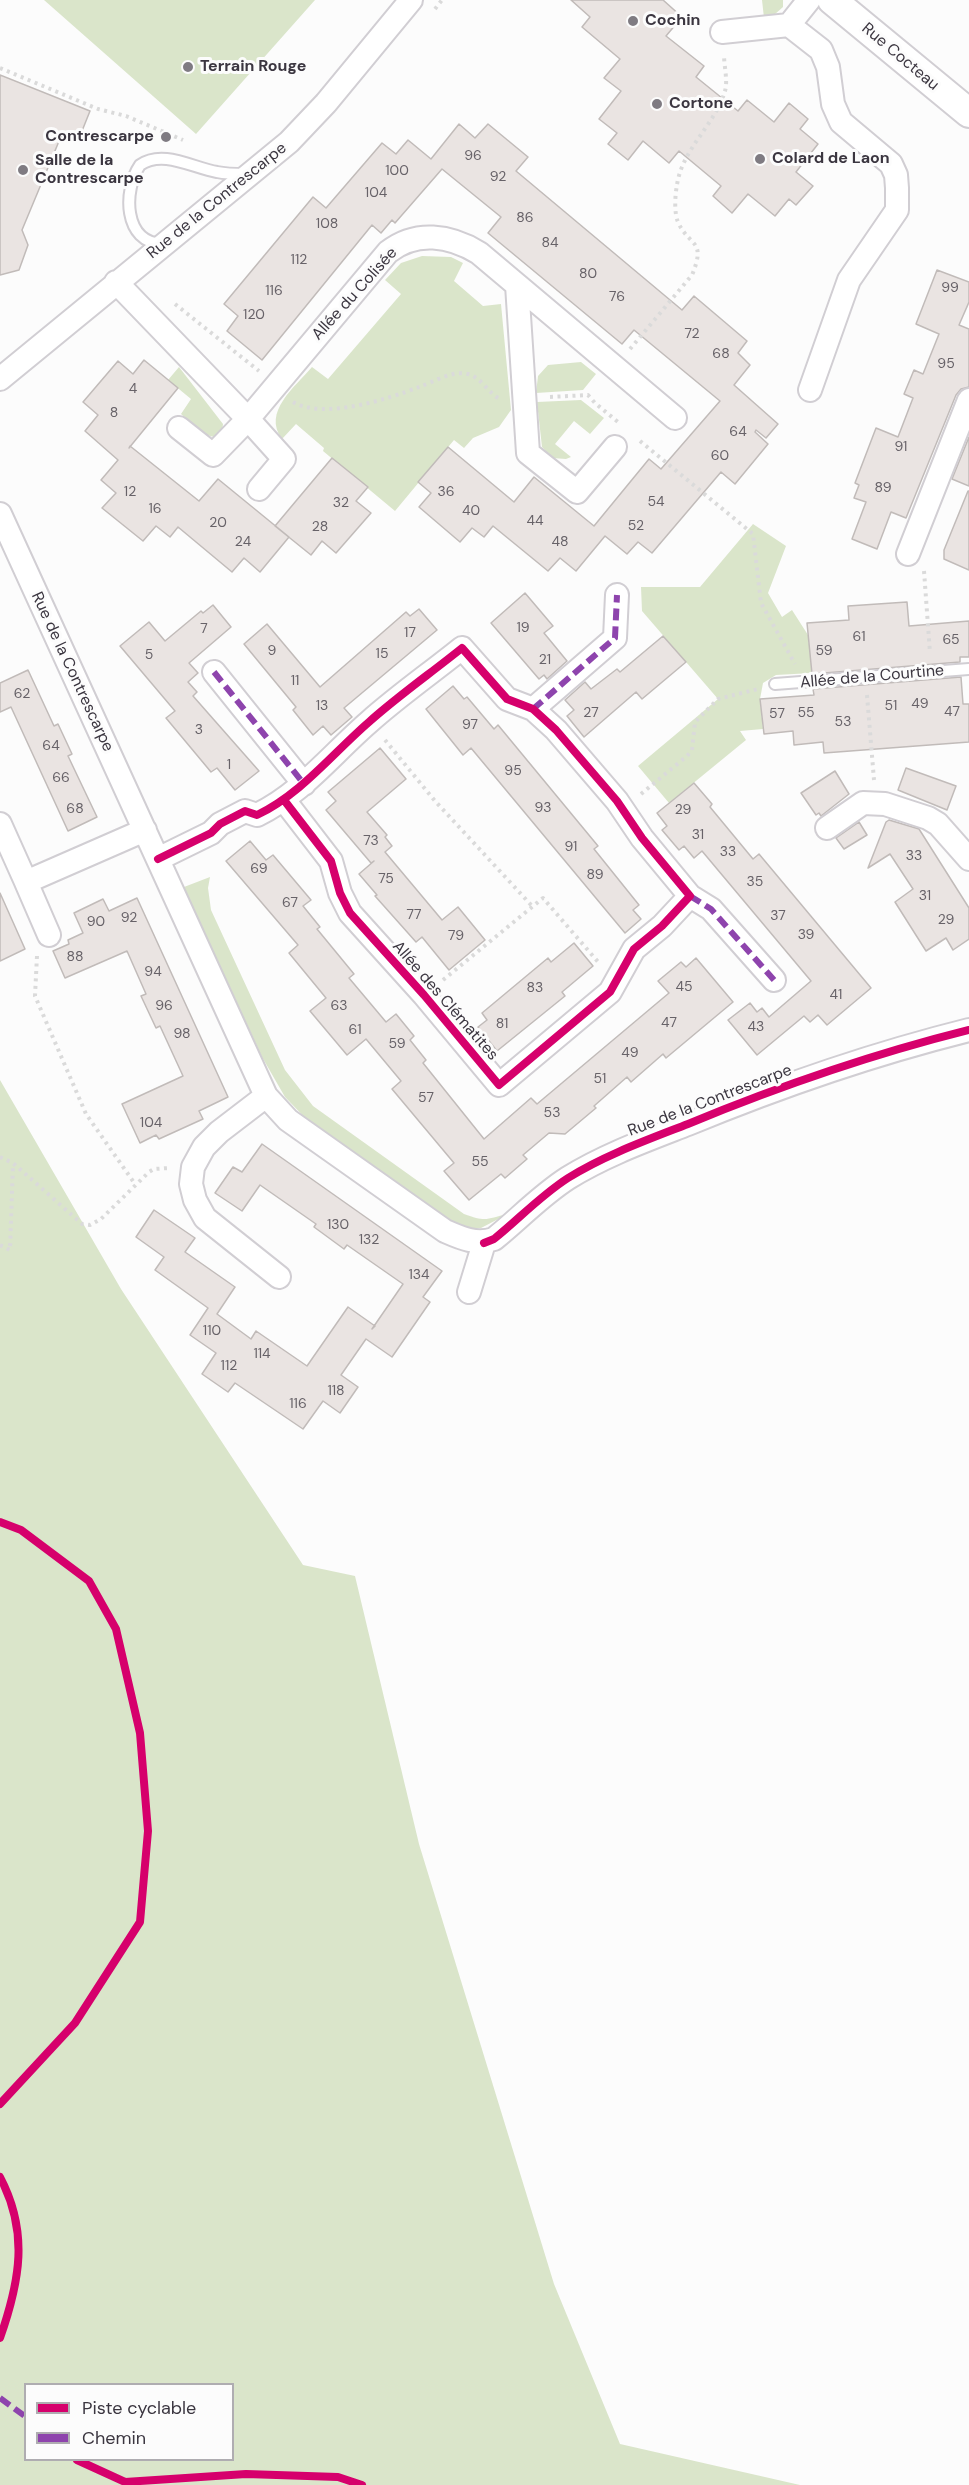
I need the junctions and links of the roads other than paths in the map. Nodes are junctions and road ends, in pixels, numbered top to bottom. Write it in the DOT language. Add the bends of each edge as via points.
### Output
graph roads {
  1 [pos="411,0"];
  2 [pos="809,0"];
  3 [pos="831,0"];
  4 [pos="789,25"];
  5 [pos="722,32"];
  6 [pos="969,114"];
  7 [pos="250,174"];
  8 [pos="166,244"];
  9 [pos="116,282"];
  10 [pos="517,285"];
  11 [pos="0,379"];
  12 [pos="810,390"];
  13 [pos="969,400"];
  14 [pos="675,418"];
  15 [pos="248,419"];
  16 [pos="179,428"];
  17 [pos="615,447"];
  18 [pos="259,489"];
  19 [pos="0,514"];
  20 [pos="908,554"];
  21 [pos="617,595"];
  22 [pos="969,669"];
  23 [pos="214,672"];
  24 [pos="775,684"];
  25 [pos="533,709"];
  26 [pos="304,784"];
  27 [pos="284,800"];
  28 [pos="0,824"];
  29 [pos="827,828"];
  30 [pos="145,830"];
  31 [pos="158,859"];
  32 [pos="969,859"];
  33 [pos="26,882"];
  34 [pos="690,896"];
  35 [pos="47,930"];
  36 [pos="774,980"];
  37 [pos="969,1030"];
  38 [pos="266,1096"];
  39 [pos="484,1243"];
  40 [pos="279,1277"];
  41 [pos="469,1292"];
  1 -- 7 [label="street, Rue de la Contrescarpe" via="313,117"];
  2 -- 4 [label="street"];
  3 -- 6 [label="street, Rue Cocteau"];
  4 -- 5 [label="street"];
  4 -- 12 [label="street" via="821,50 841,122 891,164 897,188 897,210 849,280"];
  7 -- 8 [label="street, Rue de la Contrescarpe"];
  7 -- 8 [label="lane" via="219,172 164,159 140,165 129,192 130,217 141,237"];
  8 -- 9 [label="street, Rue de la Contrescarpe"];
  9 -- 11 [label="street, Rue de la Contrescarpe"];
  9 -- 15 [label="street"];
  10 -- 14 [label="street, Allée du Colisée"];
  10 -- 15 [label="street, Allée du Colisée" via="479,253 453,240 423,237 397,245"];
  10 -- 17 [label="street" via="528,453 577,492"];
  13 -- 20 [label="street"];
  15 -- 16 [label="street, Allée du Colisée" via="213,454"];
  15 -- 18 [label="street" via="284,459"];
  19 -- 30 [label="street, Rue de la Contrescarpe"];
  21 -- 25 [label="street" via="615,638"];
  22 -- 24 [label="lane, Allée de la Courtine"];
  23 -- 26 [label="street"];
  25 -- 26 [label="street" via="507,699 462,648 370,720"];
  25 -- 34 [label="street" via="617,801"];
  26 -- 27 [label="street"];
  27 -- 31 [label="street" via="257,815 245,811"];
  27 -- 34 [label="street, Allée des Clématites" via="331,861 350,913 499,1085 610,992 634,949"];
  28 -- 33 [label="street"];
  29 -- 32 [label="street" via="851,809 875,802 938,824"];
  30 -- 31 [label="street, Rue de la Contrescarpe"];
  30 -- 33 [label="street"];
  31 -- 38 [label="street, Rue de la Contrescarpe"];
  33 -- 35 [label="street"];
  34 -- 36 [label="street" via="711,909"];
  37 -- 39 [label="street, Rue de la Contrescarpe" via="822,1073 607,1156 551,1190 500,1235"];
  38 -- 39 [label="street, Rue de la Contrescarpe" via="288,1120 445,1231"];
  38 -- 40 [label="street" via="211,1140 194,1167 192,1192 201,1213"];
  39 -- 41 [label="street"];
}
